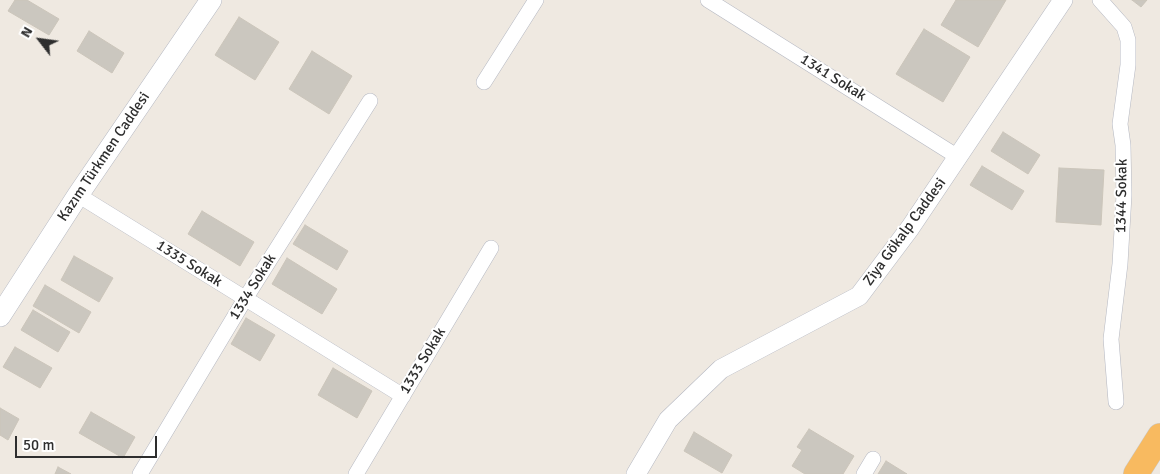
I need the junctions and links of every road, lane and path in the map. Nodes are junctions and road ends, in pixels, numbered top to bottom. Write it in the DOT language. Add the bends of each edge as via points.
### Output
graph roads {
  1 [pos="211,0"];
  2 [pos="536,0"];
  3 [pos="708,0"];
  4 [pos="1062,0"];
  5 [pos="1100,0"];
  6 [pos="484,82"];
  7 [pos="370,101"];
  8 [pos="958,156"];
  9 [pos="78,195"];
  10 [pos="491,248"];
  11 [pos="245,299"];
  12 [pos="0,316"];
  13 [pos="403,396"];
  14 [pos="1116,402"];
  15 [pos="1160,436"];
  16 [pos="873,459"];
  17 [pos="140,474"];
  18 [pos="356,474"];
  19 [pos="636,474"];
  20 [pos="864,474"];
  21 [pos="1136,474"];
  1 -- 9 [label="main road, Kazım Türkmen Caddesi"];
  2 -- 6 [label="street"];
  3 -- 8 [label="street, 1341 Sokak"];
  4 -- 8 [label="street, Ziya Gökalp Caddesi"];
  5 -- 14 [label="street, 1344 Sokak" via="1124,27 1128,40 1120,124 1124,205 1111,339"];
  7 -- 11 [label="street, 1334 Sokak"];
  8 -- 19 [label="street, Ziya Gökalp Caddesi" via="859,296 721,369 668,420"];
  9 -- 11 [label="street, 1335 Sokak"];
  9 -- 12 [label="main road, Kazım Türkmen Caddesi"];
  10 -- 13 [label="street, 1333 Sokak"];
  11 -- 13 [label="street, 1335 Sokak"];
  11 -- 17 [label="street, 1334 Sokak"];
  13 -- 18 [label="street, 1333 Sokak"];
  15 -- 21 [label="highway"];
  16 -- 20 [label="street"];
}
